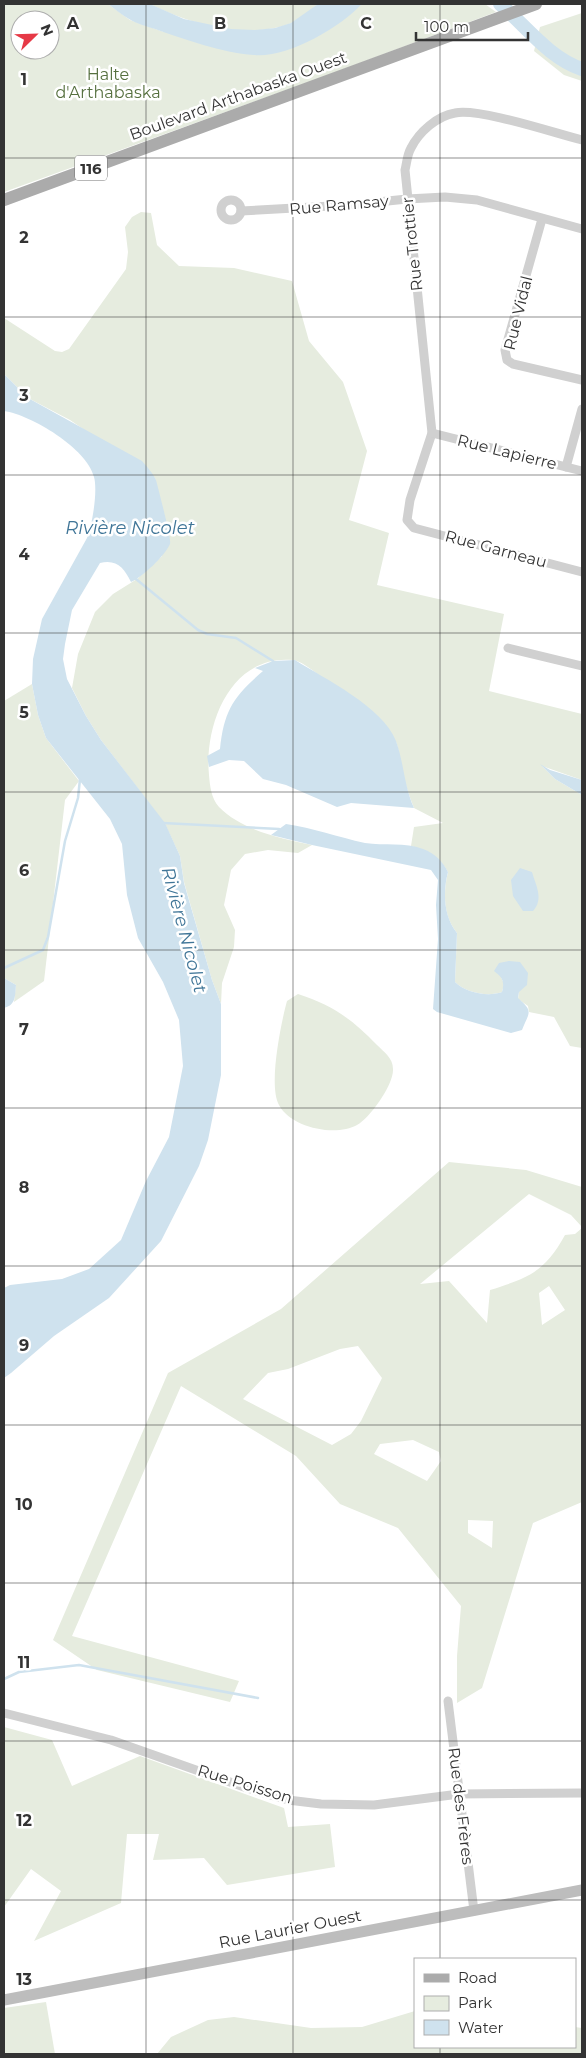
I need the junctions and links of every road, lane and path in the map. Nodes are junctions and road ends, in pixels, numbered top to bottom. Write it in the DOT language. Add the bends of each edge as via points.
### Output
graph roads {
  1 [pos="533,5"];
  2 [pos="582,140"];
  3 [pos="407,199"];
  4 [pos="4,200"];
  5 [pos="241,211"];
  6 [pos="542,219"];
  7 [pos="582,229"];
  8 [pos="582,380"];
  9 [pos="582,409"];
  10 [pos="432,433"];
  11 [pos="566,467"];
  12 [pos="582,472"];
  13 [pos="410,525"];
  14 [pos="582,572"];
  15 [pos="508,648"];
  16 [pos="582,666"];
  17 [pos="448,1701"];
  18 [pos="4,1713"];
  19 [pos="582,1793"];
  20 [pos="458,1794"];
  21 [pos="582,1890"];
  22 [pos="474,1911"];
  23 [pos="4,2000"];
  1 -- 4 [label="main road, Boulevard Arthabaska Ouest / 116"];
  2 -- 3 [label="street, Rue Trottier" via="480,114 447,115 430,125 411,148 405,170"];
  3 -- 5 [label="street, Rue Ramsay" via="349,206"];
  3 -- 6 [label="street, Rue Ramsay" via="477,200"];
  3 -- 10 [label="street, Rue Trottier"];
  6 -- 7 [label="street, Rue Ramsay"];
  6 -- 8 [label="street, Rue Vidal" via="506,350 507,360"];
  9 -- 11 [label="street"];
  10 -- 11 [label="street, Rue Lapierre"];
  10 -- 13 [label="street, Rue Trottier" via="406,514"];
  11 -- 12 [label="street, Rue Lapierre"];
  13 -- 14 [label="street, Rue Garneau"];
  15 -- 16 [label="street"];
  17 -- 20 [label="street, Rue des Frères"];
  18 -- 20 [label="street, Rue Poisson" via="111,1740 288,1800 374,1805"];
  19 -- 20 [label="street, Rue Poisson"];
  20 -- 22 [label="street, Rue des Frères"];
  21 -- 22 [label="street, Rue Laurier Ouest"];
  22 -- 23 [label="street, Rue Laurier Ouest"];
}
